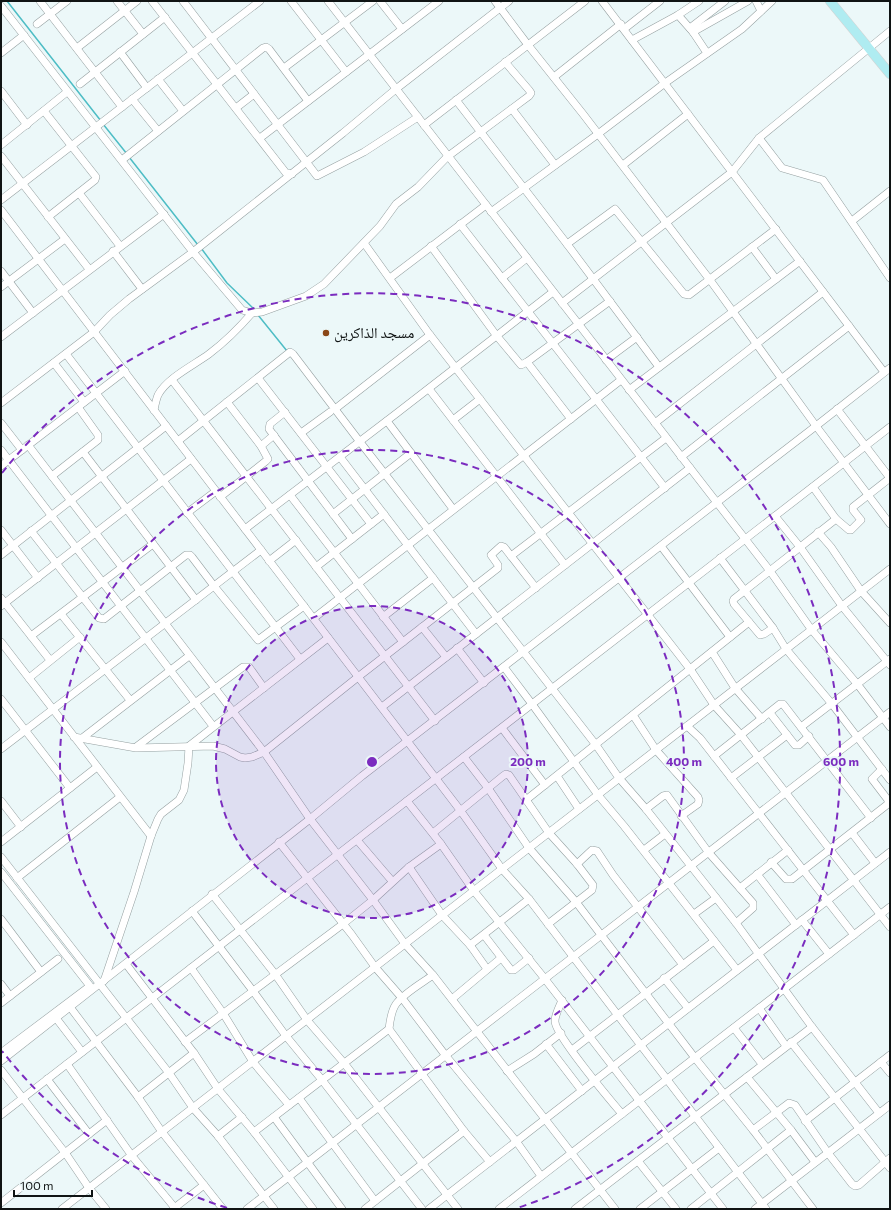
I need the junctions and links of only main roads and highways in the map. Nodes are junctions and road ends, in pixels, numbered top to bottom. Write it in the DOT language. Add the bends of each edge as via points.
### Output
graph roads {
  1 [pos="830,1"];
  2 [pos="890,74"];
  1 -- 2 [label="main road"];
}
